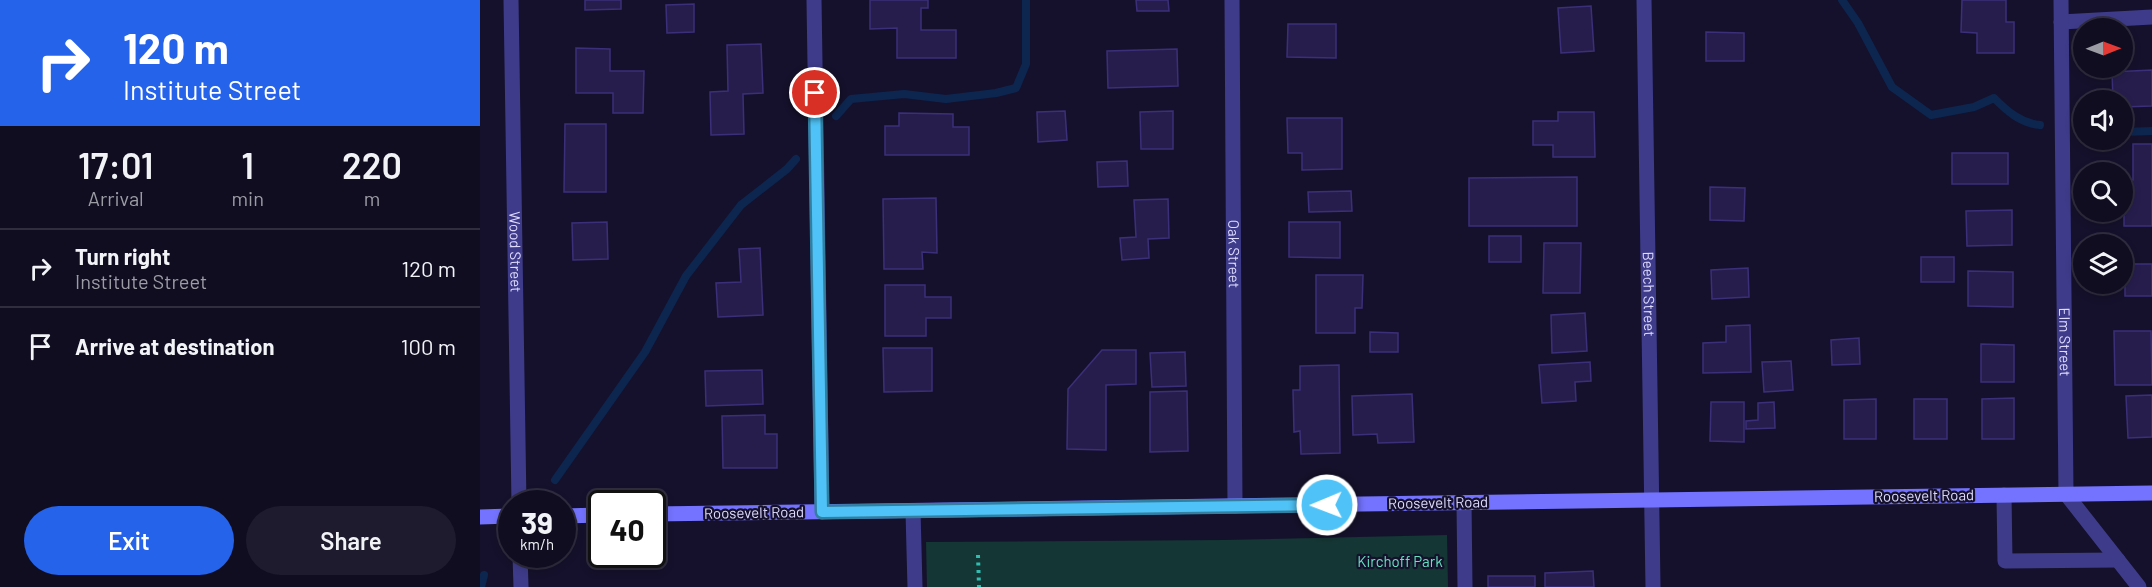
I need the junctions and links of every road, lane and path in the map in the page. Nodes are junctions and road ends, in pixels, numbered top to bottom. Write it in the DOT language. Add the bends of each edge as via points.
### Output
graph roads {
  1 [pos="511,0"];
  2 [pos="814,0"];
  3 [pos="1232,0"];
  4 [pos="1644,0"];
  5 [pos="2061,0"];
  6 [pos="2152,17"];
  7 [pos="2061,22"];
  8 [pos="519,490"];
  9 [pos="2152,493"];
  10 [pos="2066,494"];
  11 [pos="2004,495"];
  12 [pos="1651,500"];
  13 [pos="1464,503"];
  14 [pos="1235,506"];
  15 [pos="913,511"];
  16 [pos="822,512"];
  17 [pos="666,514"];
  18 [pos="498,516"];
  19 [pos="480,517"];
  20 [pos="978,555"];
  21 [pos="2118,560"];
  22 [pos="520,568"];
  23 [pos="520,587"];
  24 [pos="915,587"];
  25 [pos="979,587"];
  26 [pos="1465,587"];
  27 [pos="1653,587"];
  28 [pos="2139,587"];
  1 -- 8 [label="street, Wood Street"];
  2 -- 16 [label="street"];
  3 -- 14 [label="street, Oak Street"];
  4 -- 12 [label="street, Beech Street"];
  5 -- 7 [label="street, Elm Street"];
  6 -- 7 [label="street"];
  7 -- 10 [label="street, Elm Street"];
  9 -- 10 [label="street, Roosevelt Road"];
  10 -- 11 [label="street, Roosevelt Road"];
  10 -- 21 [label="street"];
  11 -- 12 [label="street, Roosevelt Road"];
  11 -- 21 [label="street" via="2005,561"];
  12 -- 13 [label="street, Roosevelt Road"];
  12 -- 27 [label="street, Beech Street"];
  13 -- 14 [label="street, Roosevelt Road"];
  13 -- 26 [label="street"];
  14 -- 15 [label="street, Roosevelt Road"];
  15 -- 16 [label="street, Roosevelt Road"];
  15 -- 24 [label="street"];
  16 -- 17 [label="street, Roosevelt Road"];
  18 -- 19 [label="street"];
  20 -- 25 [label="path"];
  21 -- 28 [label="street"];
  22 -- 23 [label="street"];
}
